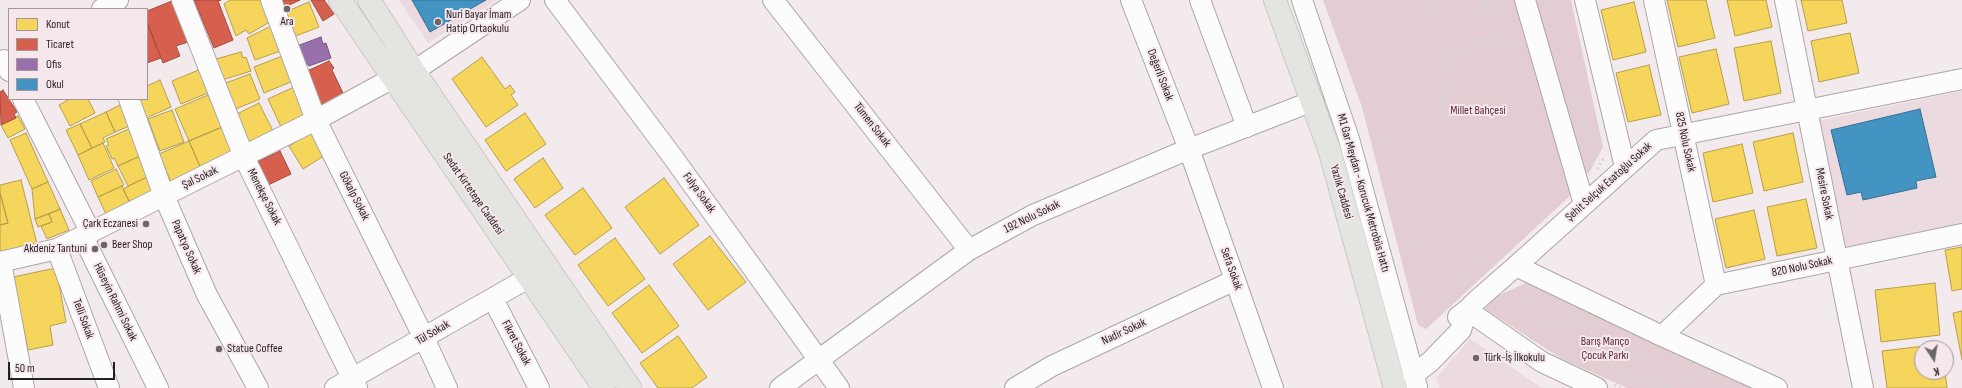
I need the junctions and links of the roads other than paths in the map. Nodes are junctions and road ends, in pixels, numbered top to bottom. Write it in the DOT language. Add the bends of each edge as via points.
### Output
graph roads {
  1 [pos="118,0"];
  2 [pos="182,0"];
  3 [pos="271,0"];
  4 [pos="340,0"];
  5 [pos="369,0"];
  6 [pos="520,0"];
  7 [pos="555,0"];
  8 [pos="773,0"];
  9 [pos="1131,0"];
  10 [pos="1200,0"];
  11 [pos="1275,0"];
  12 [pos="1302,0"];
  13 [pos="1525,0"];
  14 [pos="1585,0"];
  15 [pos="1654,0"];
  16 [pos="1785,0"];
  17 [pos="104,8"];
  18 [pos="414,71"];
  19 [pos="393,78"];
  20 [pos="1962,79"];
  21 [pos="23,100"];
  22 [pos="128,100"];
  23 [pos="1313,101"];
  24 [pos="1807,110"];
  25 [pos="314,115"];
  26 [pos="1247,127"];
  27 [pos="1684,135"];
  28 [pos="1189,149"];
  29 [pos="244,157"];
  30 [pos="1625,167"];
  31 [pos="164,196"];
  32 [pos="1582,197"];
  33 [pos="1962,234"];
  34 [pos="87,235"];
  35 [pos="57,249"];
  36 [pos="969,250"];
  37 [pos="1837,260"];
  38 [pos="0,262"];
  39 [pos="1516,266"];
  40 [pos="530,277"];
  41 [pos="1235,280"];
  42 [pos="1716,285"];
  43 [pos="493,299"];
  44 [pos="1467,310"];
  45 [pos="1662,336"];
  46 [pos="424,338"];
  47 [pos="819,360"];
  48 [pos="1412,374"];
  49 [pos="355,383"];
  50 [pos="24,388"];
  51 [pos="109,388"];
  52 [pos="158,388"];
  53 [pos="258,388"];
  54 [pos="335,388"];
  55 [pos="447,388"];
  56 [pos="539,388"];
  57 [pos="604,388"];
  58 [pos="630,388"];
  59 [pos="780,388"];
  60 [pos="839,388"];
  61 [pos="1015,388"];
  62 [pos="1273,388"];
  63 [pos="1395,388"];
  64 [pos="1597,388"];
  65 [pos="1777,388"];
  66 [pos="1863,388"];
  1 -- 17 [label="street"];
  2 -- 29 [label="street, Menekşe Sokak"];
  3 -- 25 [label="street, Gökalp Sokak"];
  4 -- 19 [label="main road, Sedat Kirtetepe Caddesi"];
  5 -- 18 [label="main road, Sedat Kirtetepe Caddesi"];
  6 -- 18 [label="street"];
  7 -- 47 [label="street, Fulya Sokak" via="672,156"];
  8 -- 36 [label="street, Tümen Sokak"];
  9 -- 28 [label="street, Değerli Sokak"];
  10 -- 26 [label="street"];
  11 -- 23 [label="main road, Yazlık Caddesi"];
  12 -- 48 [label="street, M1 Gar Meydan - Korucuk Metrobüs Hattı" via="1349,139"];
  13 -- 32 [label="street"];
  14 -- 30 [label="street"];
  15 -- 27 [label="street, 825 Nolu Sokak"];
  16 -- 24 [label="street, Mesire Sokak"];
  18 -- 58 [label="main road, Sedat Kirtetepe Caddesi"];
  19 -- 25 [label="street, Şal Sokak"];
  19 -- 40 [label="main road, Sedat Kirtetepe Caddesi"];
  20 -- 24 [label="street, Şehit Selçuk Esatoğlu Sokak"];
  21 -- 34 [label="street, Hüseyin Rahmi Sokak"];
  22 -- 31 [label="street, Papatya Sokak"];
  23 -- 26 [label="street, 192 Nolu Sokak"];
  23 -- 63 [label="main road, Yazlık Caddesi" via="1330,152"];
  24 -- 27 [label="street, Şehit Selçuk Esatoğlu Sokak"];
  24 -- 37 [label="street, Mesire Sokak"];
  25 -- 29 [label="street, Şal Sokak"];
  25 -- 46 [label="street, Gökalp Sokak"];
  26 -- 28 [label="street, 192 Nolu Sokak"];
  27 -- 30 [label="street, Şehit Selçuk Esatoğlu Sokak" via="1656,140"];
  27 -- 42 [label="street, 825 Nolu Sokak"];
  28 -- 36 [label="street, 192 Nolu Sokak" via="1033,215"];
  28 -- 41 [label="street, Sefa Sokak"];
  29 -- 31 [label="street, Şal Sokak"];
  29 -- 49 [label="street, Menekşe Sokak"];
  30 -- 32 [label="street, Şehit Selçuk Esatoğlu Sokak"];
  31 -- 34 [label="street, Şal Sokak"];
  31 -- 53 [label="street, Papatya Sokak" via="207,295"];
  32 -- 39 [label="street, Şehit Selçuk Esatoğlu Sokak"];
  33 -- 37 [label="street, 820 Nolu Sokak"];
  34 -- 35 [label="street, Şal Sokak"];
  34 -- 52 [label="street, Hüseyin Rahmi Sokak"];
  35 -- 38 [label="street, Şal Sokak"];
  35 -- 51 [label="street, Telli Sokak"];
  36 -- 47 [label="street, 192 Nolu Sokak"];
  37 -- 42 [label="street, 820 Nolu Sokak"];
  37 -- 66 [label="street, Mesire Sokak"];
  38 -- 50 [label="street"];
  39 -- 44 [label="street, Şehit Selçuk Esatoğlu Sokak"];
  39 -- 45 [label="street"];
  40 -- 43 [label="street, Tül Sokak"];
  40 -- 57 [label="main road, Sedat Kirtetepe Caddesi"];
  41 -- 61 [label="street, Nadir Sokak" via="1052,366"];
  41 -- 62 [label="street, Sefa Sokak"];
  42 -- 45 [label="street"];
  43 -- 46 [label="street, Tül Sokak"];
  43 -- 56 [label="street, Fikret Sokak"];
  44 -- 48 [label="street, Şehit Selçuk Esatoğlu Sokak" via="1420,352"];
  44 -- 64 [label="street" via="1542,362"];
  45 -- 65 [label="street"];
  46 -- 49 [label="street, Tül Sokak"];
  46 -- 55 [label="street, Gökalp Sokak"];
  47 -- 59 [label="street, 192 Nolu Sokak"];
  47 -- 60 [label="street, Fulya Sokak"];
  49 -- 54 [label="street, Tül Sokak"];
}
